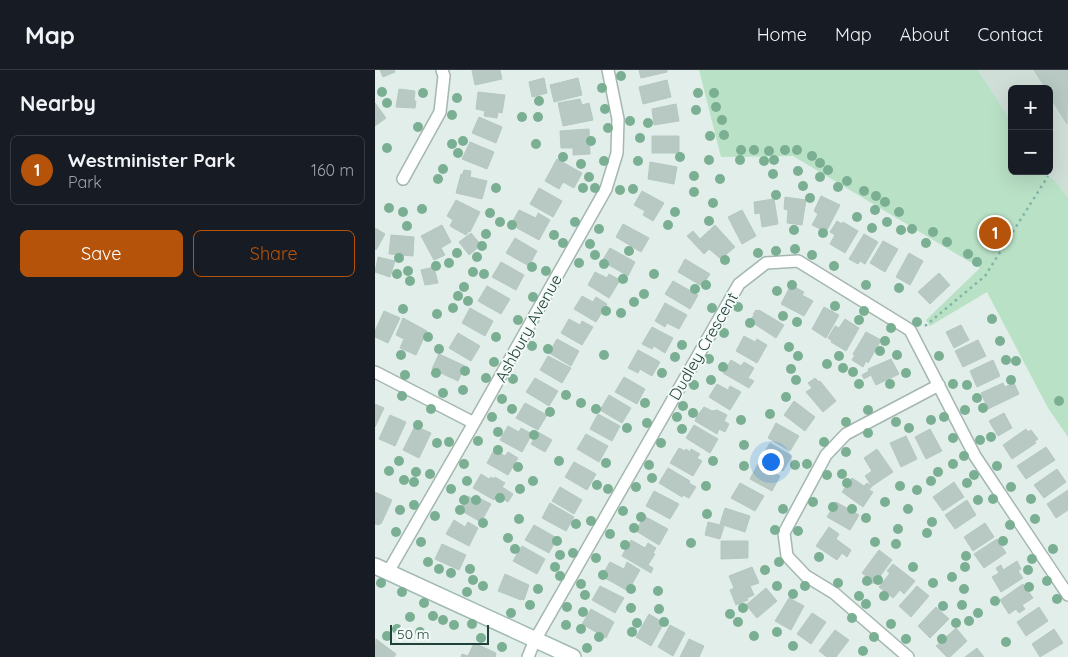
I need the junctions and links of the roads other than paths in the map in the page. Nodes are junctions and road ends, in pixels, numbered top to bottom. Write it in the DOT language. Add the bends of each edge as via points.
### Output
graph roads {
  1 [pos="442,70"];
  2 [pos="608,70"];
  3 [pos="403,179"];
  4 [pos="375,372"];
  5 [pos="939,385"];
  6 [pos="475,423"];
  7 [pos="382,569"];
  8 [pos="1068,595"];
  9 [pos="535,640"];
  10 [pos="528,657"];
  11 [pos="573,657"];
  12 [pos="908,657"];
  1 -- 3 [label="street" via="441,112"];
  2 -- 6 [label="street, Ashbury Avenue" via="619,119 617,153 606,189"];
  4 -- 6 [label="street"];
  5 -- 8 [label="street, Dudley Crescent" via="975,456"];
  5 -- 9 [label="street, Dudley Crescent" via="910,330 797,261 766,263 739,284"];
  5 -- 12 [label="street" via="846,434 827,455 784,533 787,556 806,576 834,593"];
  6 -- 7 [label="street, Ashbury Avenue"];
  7 -- 9 [label="street"];
  9 -- 10 [label="street, Dudley Crescent"];
  9 -- 11 [label="street"];
}
